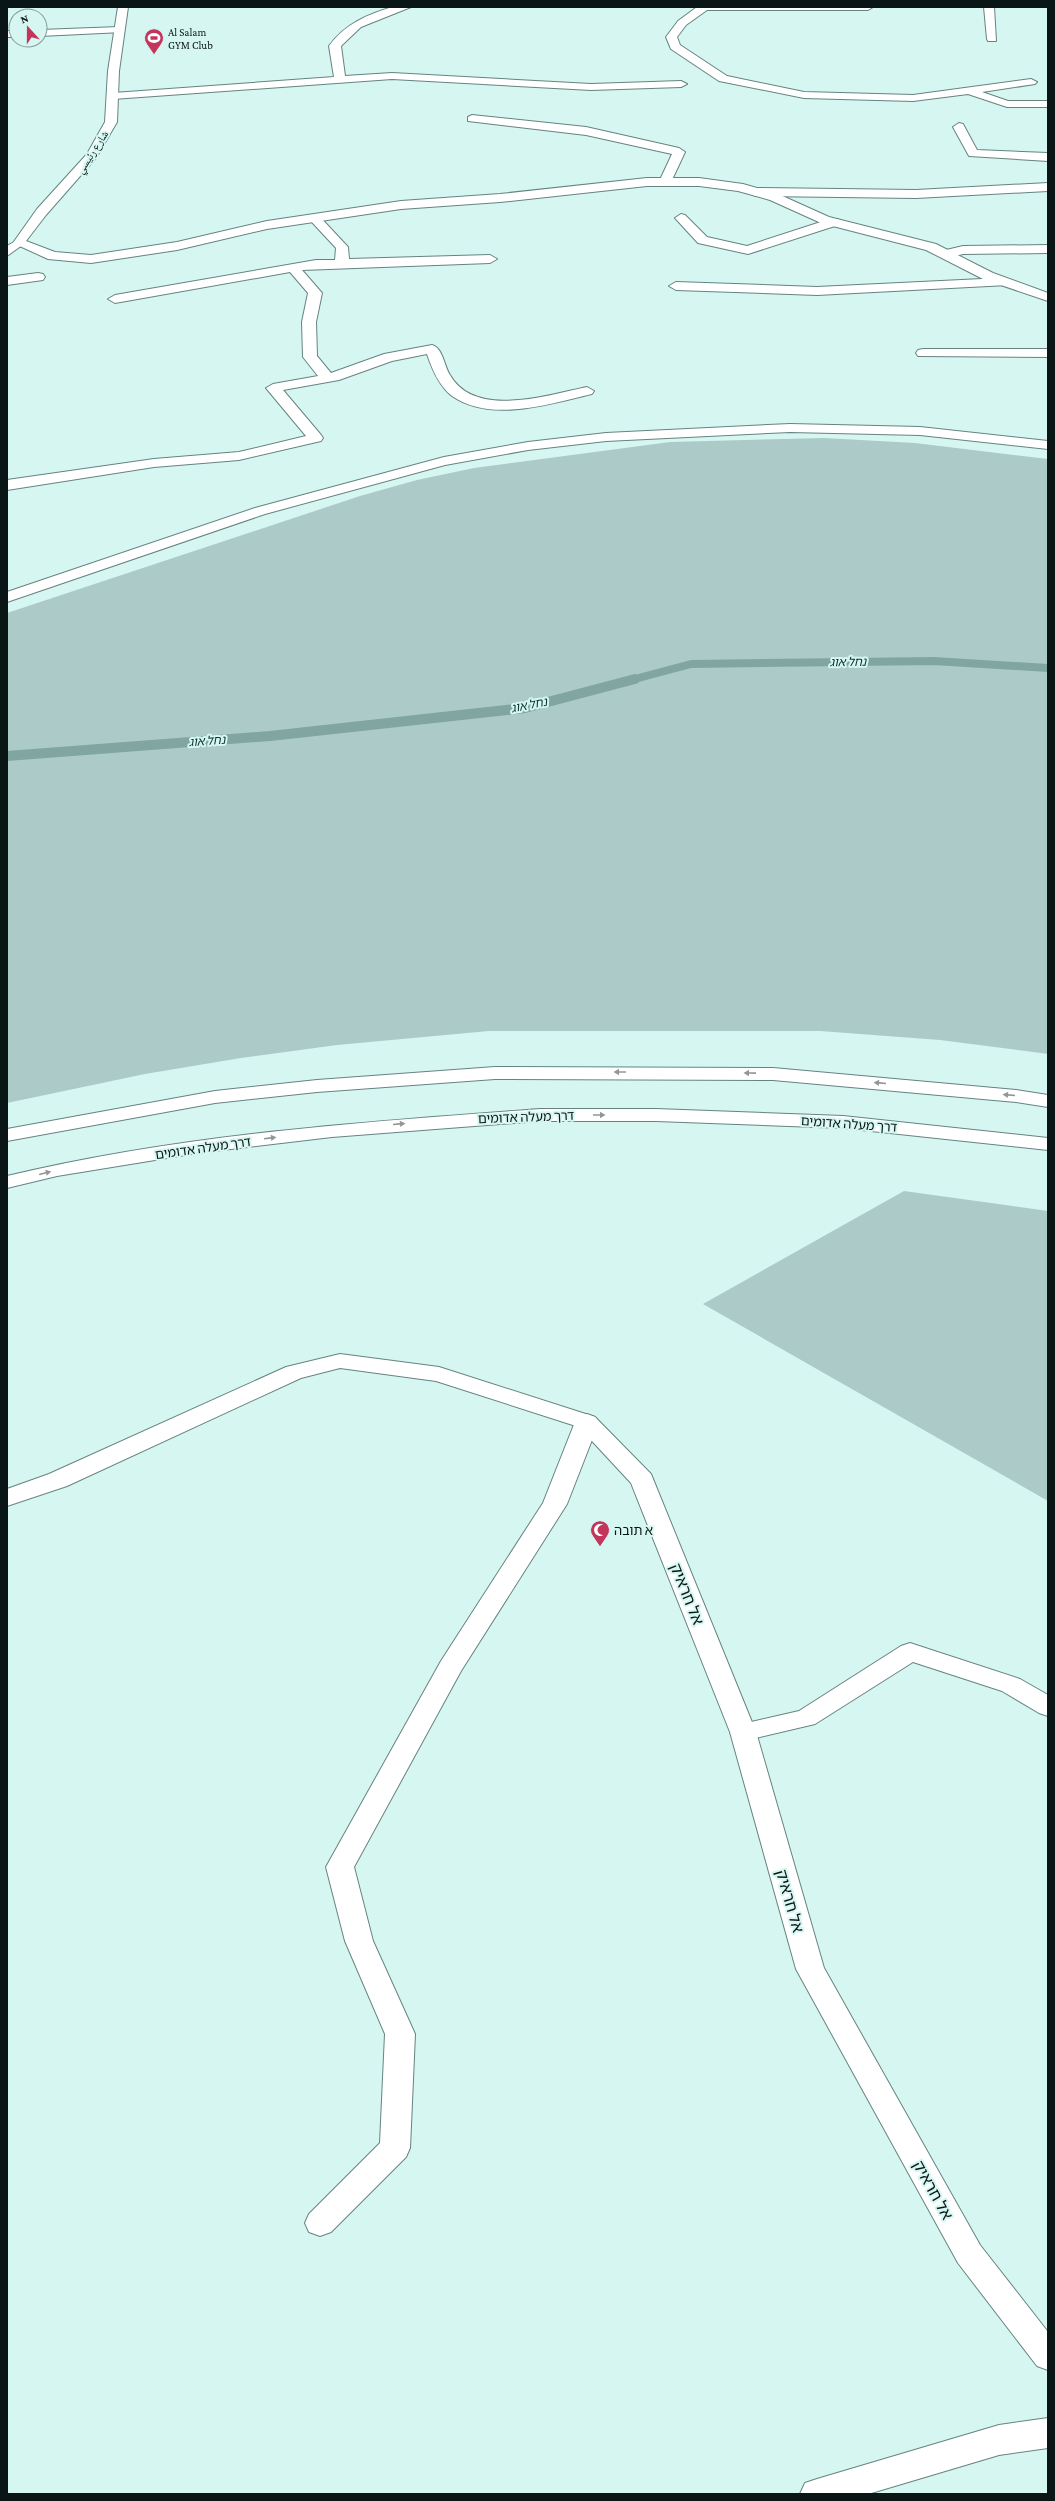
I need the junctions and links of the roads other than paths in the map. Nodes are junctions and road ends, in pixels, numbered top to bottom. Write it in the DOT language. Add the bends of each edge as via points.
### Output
graph roads {
  1 [pos="123,7"];
  2 [pos="406,7"];
  3 [pos="704,7"];
  4 [pos="868,7"];
  5 [pos="988,7"];
  6 [pos="119,30"];
  7 [pos="48,33"];
  8 [pos="992,39"];
  9 [pos="340,80"];
  10 [pos="1031,82"];
  11 [pos="681,84"];
  12 [pos="966,91"];
  13 [pos="113,96"];
  14 [pos="1048,104"];
  15 [pos="472,119"];
  16 [pos="959,127"];
  17 [pos="1048,157"];
  18 [pos="665,182"];
  19 [pos="1048,187"];
  20 [pos="756,192"];
  21 [pos="681,218"];
  22 [pos="315,219"];
  23 [pos="834,222"];
  24 [pos="22,237"];
  25 [pos="1048,249"];
  26 [pos="7,252"];
  27 [pos="947,254"];
  28 [pos="490,259"];
  29 [pos="342,264"];
  30 [pos="293,268"];
  31 [pos="38,277"];
  32 [pos="7,280"];
  33 [pos="1002,282"];
  34 [pos="676,286"];
  35 [pos="1048,297"];
  36 [pos="115,299"];
  37 [pos="923,353"];
  38 [pos="1048,353"];
  39 [pos="328,378"];
  40 [pos="588,391"];
  41 [pos="1048,445"];
  42 [pos="7,485"];
  43 [pos="7,597"];
  44 [pos="1048,1101"];
  45 [pos="7,1136"];
  46 [pos="1048,1144"];
  47 [pos="7,1182"];
  48 [pos="587,1422"];
  49 [pos="7,1498"];
  50 [pos="1048,1707"];
  51 [pos="743,1732"];
  52 [pos="320,2223"];
  53 [pos="1048,2356"];
  54 [pos="1048,2433"];
  55 [pos="817,2494"];
  1 -- 6 [label="main road, شارع رئيسي"];
  2 -- 9 [label="main road" via="373,17 342,35 335,46"];
  3 -- 4 [label="main road"];
  3 -- 12 [label="main road" via="682,23 671,37 676,47 723,79 804,95 913,98"];
  5 -- 8 [label="lane"];
  6 -- 7 [label="main road"];
  6 -- 13 [label="main road, شارع رئيسي"];
  9 -- 11 [label="main road" via="392,76 591,86"];
  9 -- 13 [label="main road"];
  10 -- 12 [label="main road"];
  12 -- 14 [label="main road" via="1007,104"];
  13 -- 24 [label="main road, شارع رئيسي" via="111,122 96,150 74,179"];
  15 -- 18 [label="main road" via="586,131 680,152"];
  16 -- 17 [label="main road" via="973,153"];
  18 -- 20 [label="main road" via="699,182"];
  18 -- 22 [label="main road" via="430,202"];
  19 -- 20 [label="main road" via="916,194"];
  20 -- 23 [label="main road"];
  21 -- 23 [label="main road" via="703,240 748,250"];
  22 -- 24 [label="main road" via="267,225 177,246 91,259 53,256"];
  22 -- 29 [label="main road" via="342,247"];
  23 -- 27 [label="main road" via="906,239"];
  24 -- 26 [label="main road, شارع رئيسي"];
  25 -- 27 [label="main road" via="963,250"];
  27 -- 33 [label="main road"];
  28 -- 29 [label="main road"];
  29 -- 30 [label="main road"];
  30 -- 36 [label="main road"];
  30 -- 39 [label="main road" via="315,293 309,322 310,357"];
  31 -- 32 [label="main road"];
  33 -- 34 [label="main road" via="817,291"];
  33 -- 35 [label="main road"];
  37 -- 38 [label="main road"];
  39 -- 40 [label="main road" via="389,357 432,349 444,379 464,398 496,406 534,402"];
  39 -- 42 [label="main road" via="273,388 316,438 239,456 154,463"];
  41 -- 43 [label="lane" via="920,431 790,428 606,437 528,446 444,461 260,511"];
  44 -- 45 [label="main road, one-way" via="773,1074 495,1072 215,1097"];
  47 -- 46 [label="main road, דרך מעלה אדומים, one-way" via="57,1170 198,1147 363,1128 540,1115 656,1115 843,1122"];
  48 -- 49 [label="main road" via="439,1374 340,1361 294,1372 58,1480"];
  48 -- 51 [label="main road, אל חראיק" via="642,1480"];
  48 -- 52 [label="main road" via="555,1504 450,1667 340,1867 359,1941 400,2034 395,2148"];
  50 -- 51 [label="lane" via="1011,1685 910,1652 806,1718"];
  51 -- 53 [label="main road, אל חראיק" via="810,1969 969,2254"];
  54 -- 55 [label="main road" via="999,2440"];
}
